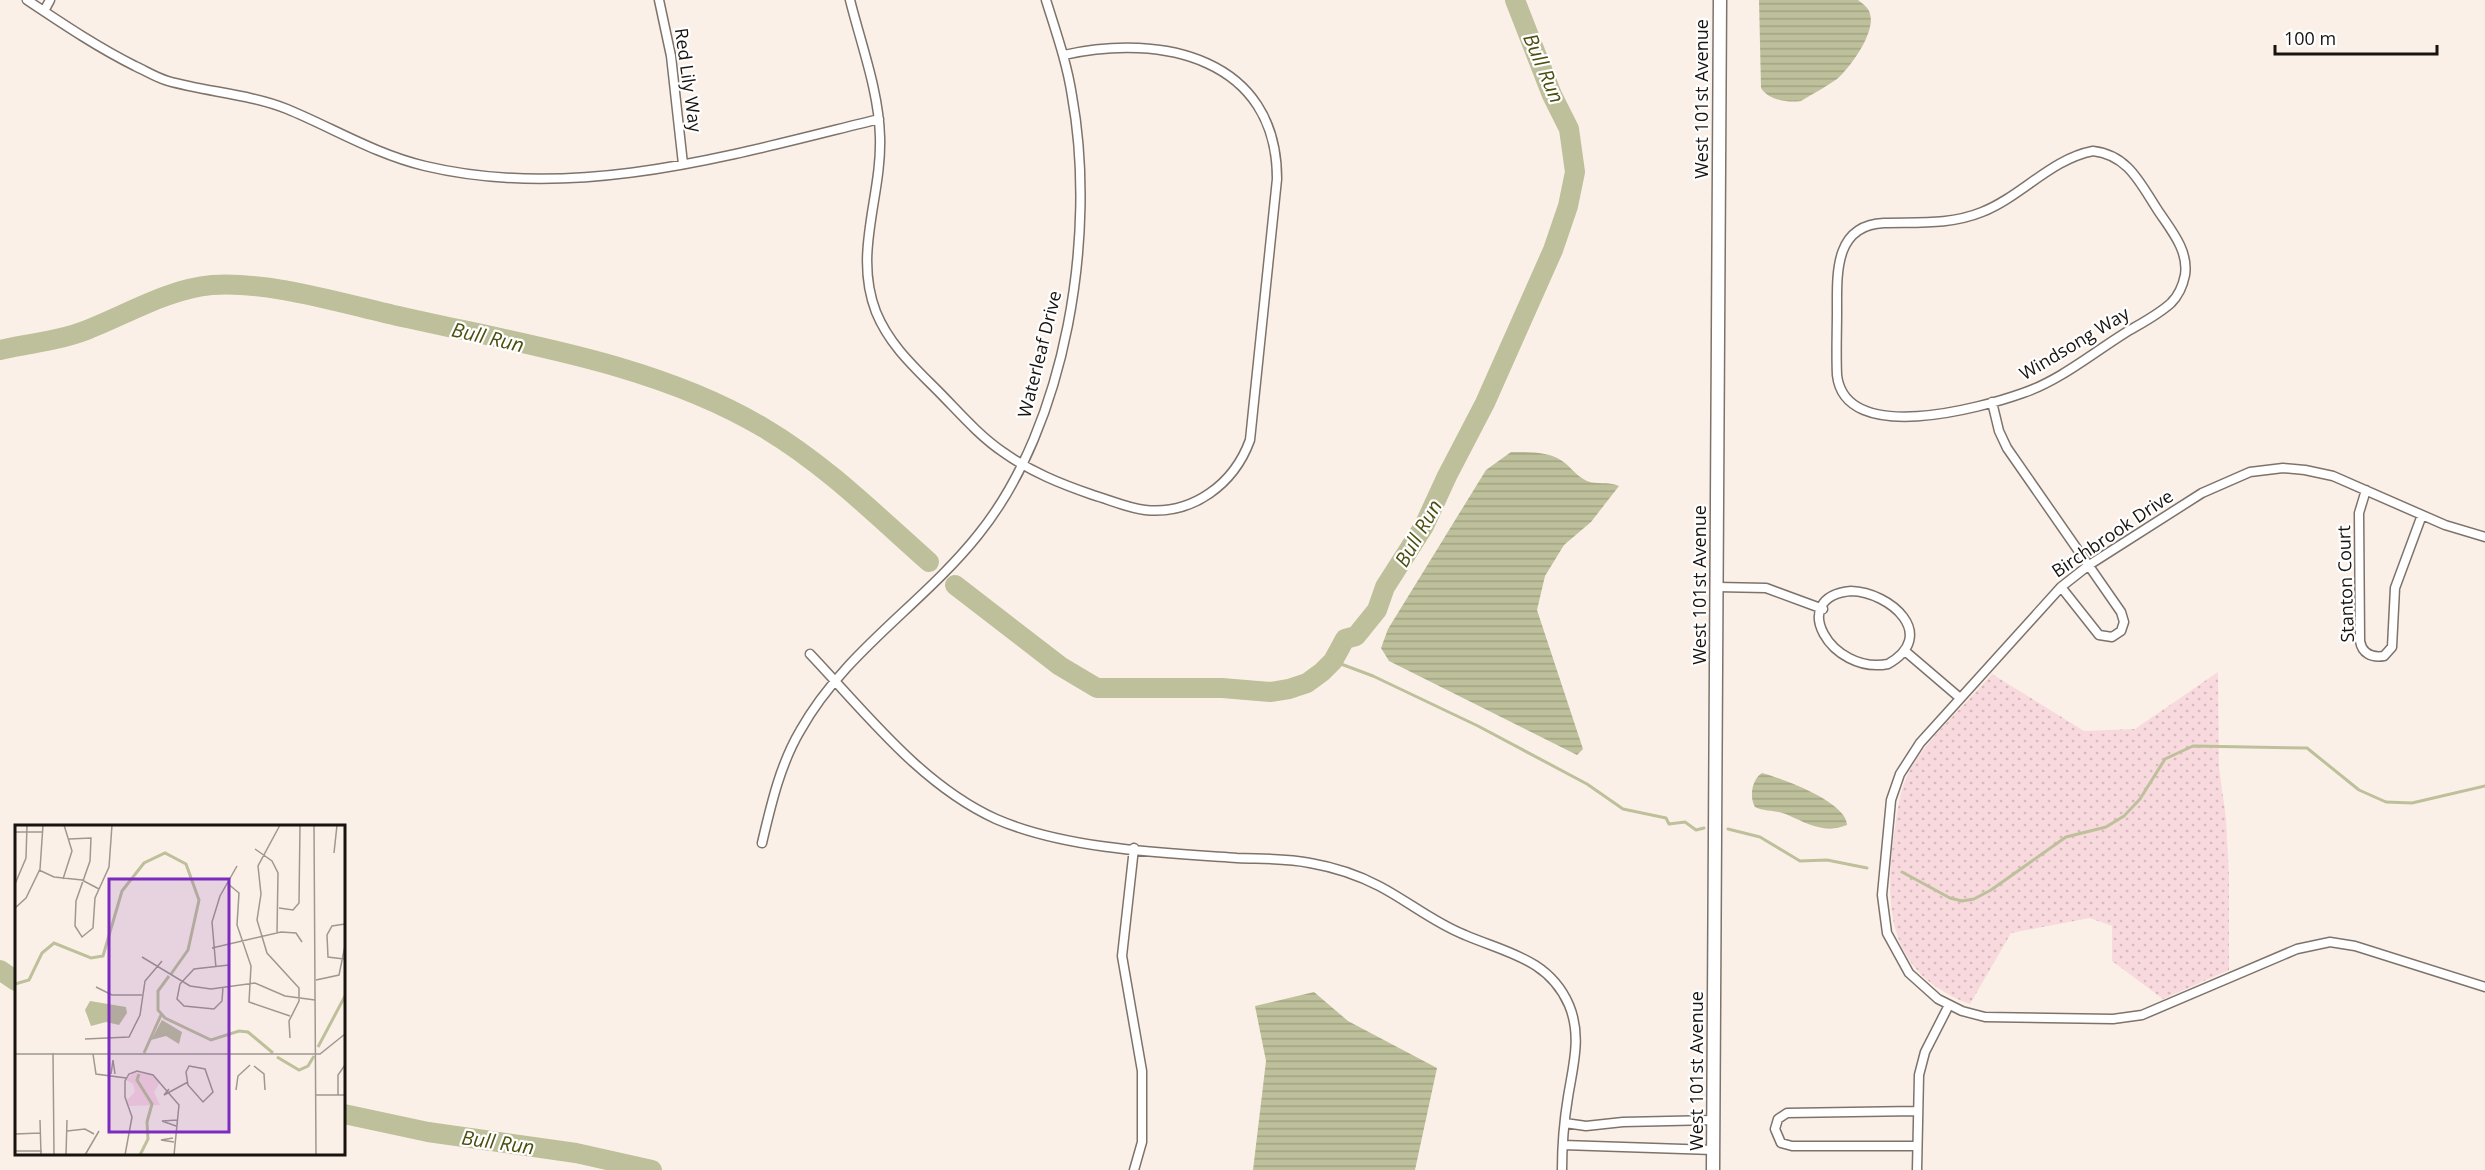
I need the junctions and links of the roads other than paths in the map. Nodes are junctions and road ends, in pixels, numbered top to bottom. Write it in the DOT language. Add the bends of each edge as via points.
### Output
graph roads {
  1 [pos="27,0"];
  2 [pos="50,0"];
  3 [pos="659,0"];
  4 [pos="850,0"];
  5 [pos="1046,0"];
  6 [pos="1720,0"];
  7 [pos="44,11"];
  8 [pos="1064,55"];
  9 [pos="879,119"];
  10 [pos="683,164"];
  11 [pos="1992,402"];
  12 [pos="1022,465"];
  13 [pos="2366,490"];
  14 [pos="2422,515"];
  15 [pos="2485,537"];
  16 [pos="2090,565"];
  17 [pos="1717,587"];
  18 [pos="2061,587"];
  19 [pos="1823,609"];
  20 [pos="1905,651"];
  21 [pos="810,654"];
  22 [pos="834,680"];
  23 [pos="1960,698"];
  24 [pos="762,843"];
  25 [pos="1134,848"];
  26 [pos="2485,987"];
  27 [pos="1949,1005"];
  28 [pos="1916,1111"];
  29 [pos="1714,1120"];
  30 [pos="1565,1123"];
  31 [pos="1563,1145"];
  32 [pos="1917,1146"];
  33 [pos="1713,1150"];
  34 [pos="1134,1170"];
  35 [pos="1562,1170"];
  36 [pos="1713,1170"];
  37 [pos="1917,1170"];
  1 -- 7 [label="street"];
  2 -- 7 [label="street"];
  3 -- 10 [label="street, Red Lily Way" via="673,67"];
  4 -- 9 [label="street"];
  5 -- 8 [label="street, Waterleaf Drive"];
  6 -- 17 [label="street, West 101st Avenue"];
  7 -- 10 [label="street" via="96,46 166,80 246,96 287,109 385,154 424,166 481,176 543,179"];
  8 -- 12 [label="street, Waterleaf Drive" via="1080,169 1076,257 1055,373 1035,438"];
  8 -- 12 [label="street" via="1130,47 1186,55 1209,63 1234,80 1264,118 1275,149 1277,179 1254,420 1247,447 1230,475 1212,493 1180,507 1138,508 1063,485"];
  9 -- 10 [label="street"];
  9 -- 12 [label="street" via="880,149 866,258 876,313 906,359 983,436"];
  11 -- 11 [label="street, Windsong Way" via="2042,385 2165,308 2177,294 2186,264 2180,245 2134,172 2122,160 2093,151 2074,156 1989,210 1941,222 1867,225 1848,242 1837,267 1840,389 1853,403 1872,414 1889,416 1941,414"];
  11 -- 16 [label="street" via="2007,448"];
  12 -- 22 [label="street, Waterleaf Drive" via="979,534"];
  13 -- 14 [label="street, Birchbrook Drive"];
  13 -- 14 [label="street, Stanton Court" via="2359,513 2360,640 2363,651 2371,656 2384,656 2392,647 2395,588"];
  13 -- 16 [label="street, Birchbrook Drive" via="2333,476 2305,470 2250,472 2211,487"];
  14 -- 15 [label="street, Birchbrook Drive"];
  16 -- 18 [label="street, Birchbrook Drive"];
  16 -- 18 [label="street" via="2121,612 2123,625 2119,633 2109,638 2099,635"];
  17 -- 19 [label="street" via="1766,588"];
  17 -- 29 [label="street, West 101st Avenue"];
  18 -- 23 [label="street, Birchbrook Drive"];
  19 -- 20 [label="street" via="1822,636 1836,651 1881,666"];
  19 -- 20 [label="street" via="1834,595 1851,591 1892,605 1908,622 1910,635"];
  20 -- 23 [label="street"];
  21 -- 22 [label="street"];
  22 -- 24 [label="street, Waterleaf Drive" via="792,745"];
  22 -- 25 [label="street" via="926,773 975,807 1035,833"];
  23 -- 27 [label="street, Birchbrook Drive" via="1916,748 1900,774 1888,813 1882,886 1884,922 1898,957 1916,981"];
  25 -- 30 [label="street" via="1296,860 1332,868 1380,886 1453,930 1531,960 1560,988 1574,1020 1576,1052"];
  25 -- 34 [label="street" via="1122,956 1142,1071 1142,1142"];
  26 -- 27 [label="street, Birchbrook Drive" via="2355,946 2330,942 2297,949 2168,1006 2123,1018 1995,1018"];
  27 -- 28 [label="street" via="1922,1062"];
  28 -- 32 [label="street"];
  28 -- 32 [label="street" via="1786,1113 1778,1119 1775,1129 1781,1143 1792,1146"];
  29 -- 30 [label="street" via="1586,1126"];
  29 -- 33 [label="street, West 101st Avenue"];
  30 -- 31 [label="street"];
  31 -- 33 [label="street"];
  31 -- 35 [label="street"];
  32 -- 37 [label="street"];
  33 -- 36 [label="street, West 101st Avenue"];
}
